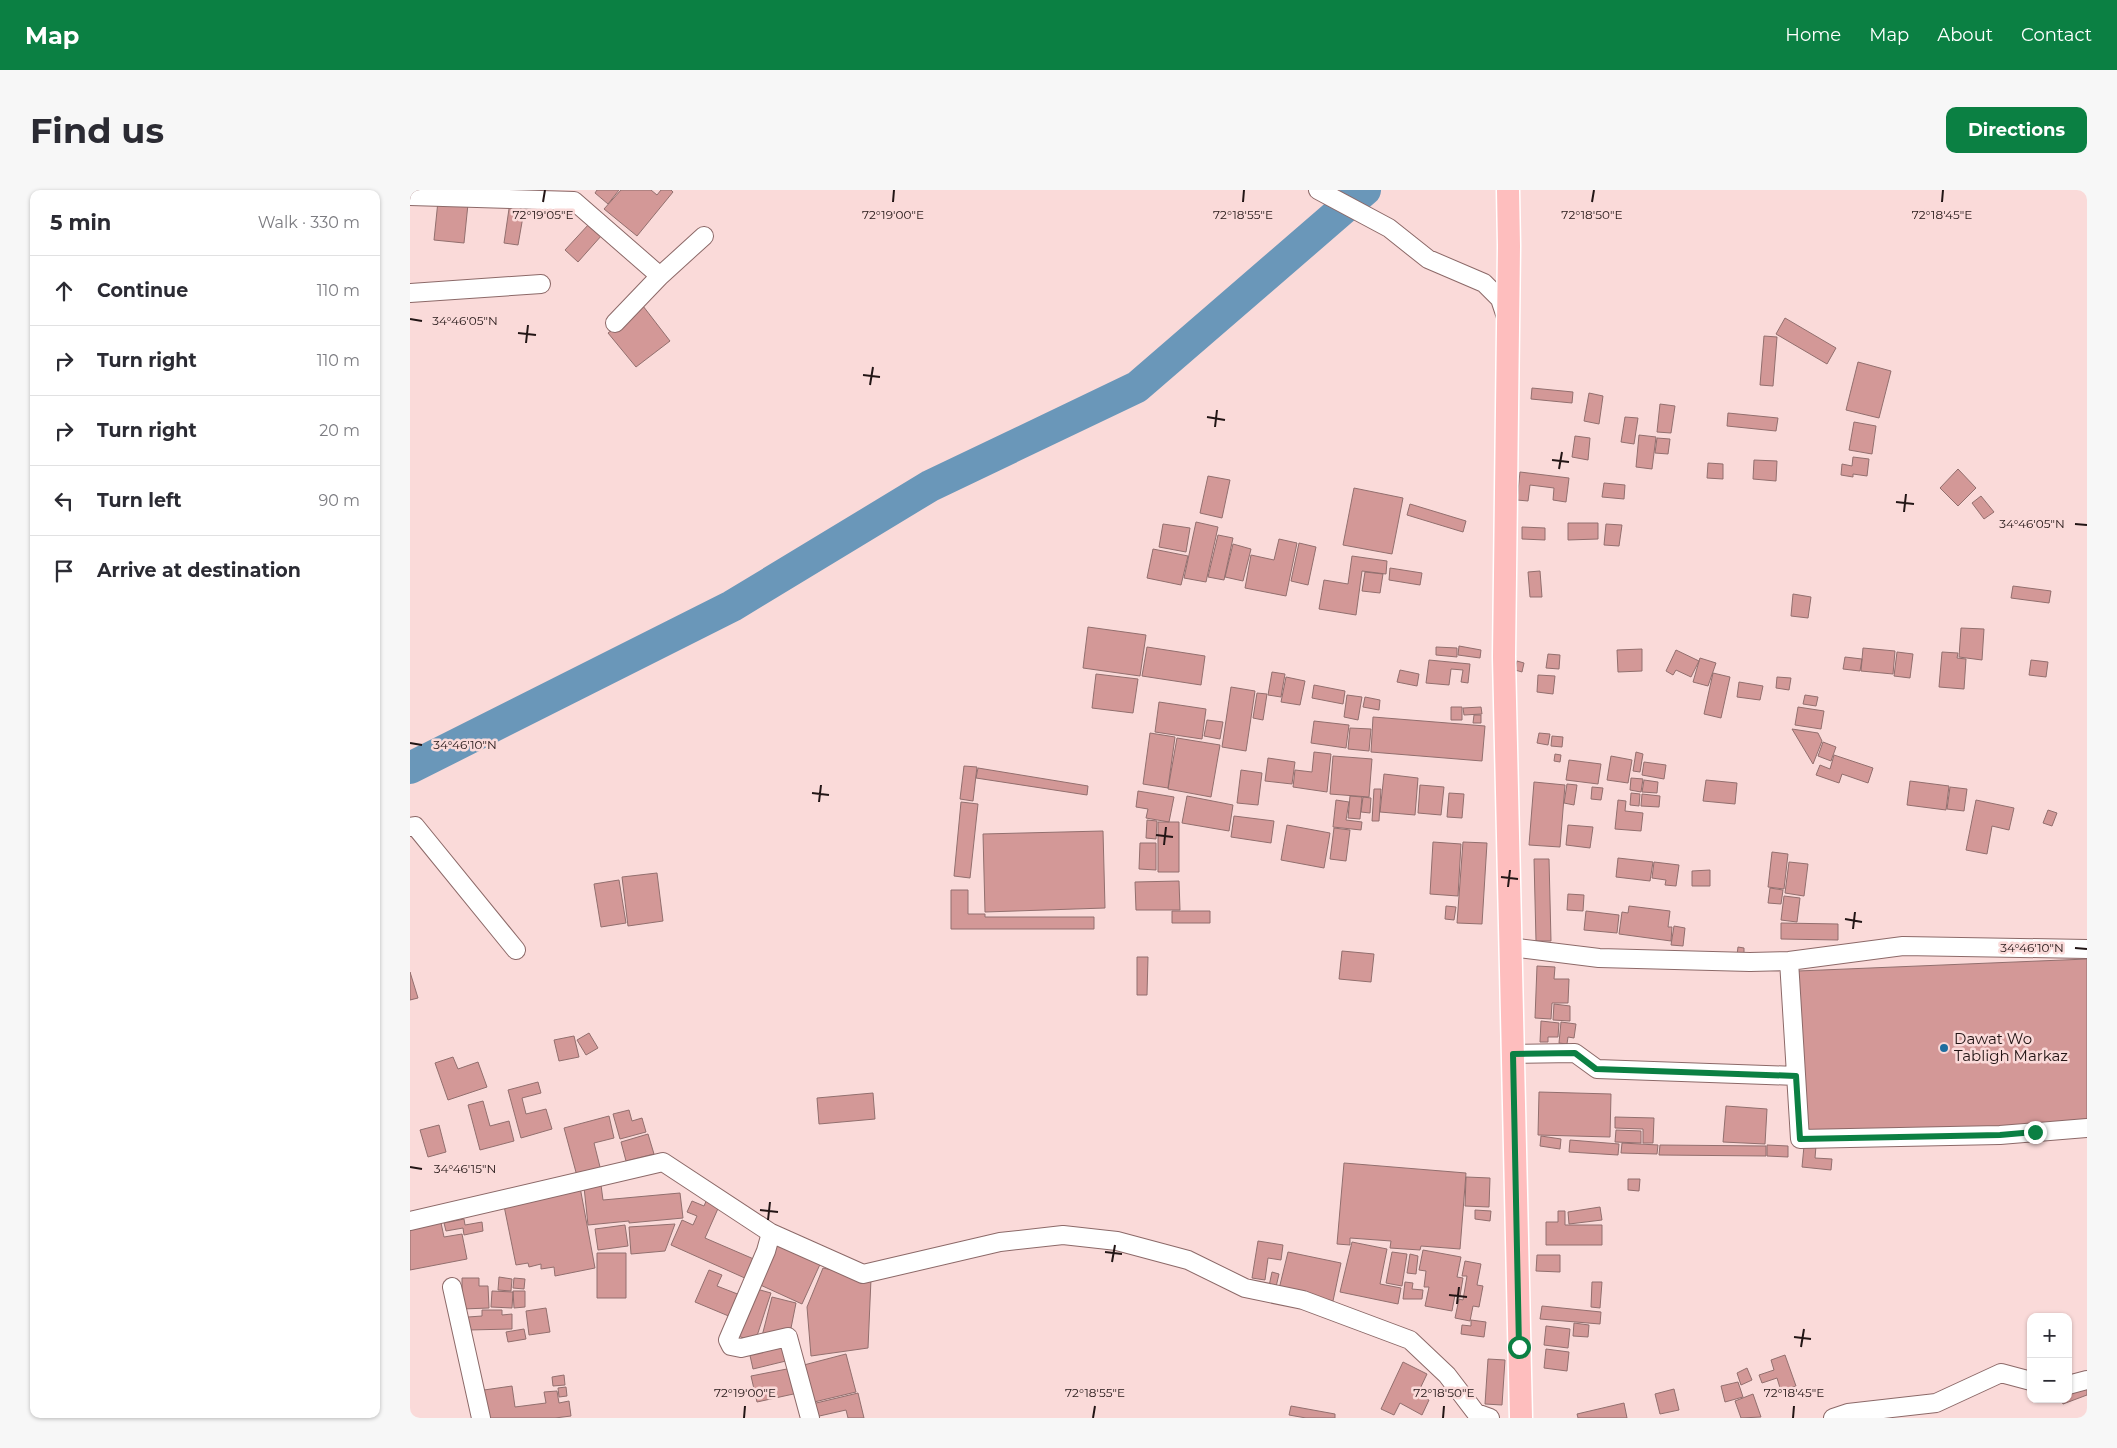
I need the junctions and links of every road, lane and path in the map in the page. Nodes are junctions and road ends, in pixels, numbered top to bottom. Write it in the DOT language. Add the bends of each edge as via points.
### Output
graph roads {
  1 [pos="1318,190"];
  2 [pos="1508,190"];
  3 [pos="410,196"];
  4 [pos="704,236"];
  5 [pos="660,276"];
  6 [pos="541,284"];
  7 [pos="410,293"];
  8 [pos="615,323"];
  9 [pos="1508,324"];
  10 [pos="410,827"];
  11 [pos="1510,947"];
  12 [pos="2087,949"];
  13 [pos="516,950"];
  14 [pos="1789,961"];
  15 [pos="1513,1054"];
  16 [pos="1796,1076"];
  17 [pos="2087,1128"];
  18 [pos="410,1221"];
  19 [pos="771,1233"];
  20 [pos="452,1288"];
  21 [pos="2027,1380"];
  22 [pos="2087,1380"];
  23 [pos="2072,1384"];
  24 [pos="481,1418"];
  25 [pos="810,1418"];
  26 [pos="1490,1418"];
  27 [pos="1521,1418"];
  28 [pos="1833,1418"];
  1 -- 9 [label="street" via="1389,228 1428,258 1484,282 1500,299"];
  2 -- 9 [label="main road"];
  3 -- 5 [label="street" via="574,201"];
  4 -- 5 [label="street"];
  5 -- 8 [label="street"];
  6 -- 7 [label="street"];
  9 -- 11 [label="main road" via="1504,656"];
  10 -- 13 [label="street" via="415,826"];
  11 -- 14 [label="street" via="1599,958"];
  11 -- 15 [label="main road"];
  12 -- 14 [label="street" via="1904,946"];
  14 -- 16 [label="street"];
  15 -- 16 [label="street" via="1575,1053 1596,1069"];
  15 -- 27 [label="main road"];
  16 -- 17 [label="street" via="1800,1139 2000,1135"];
  18 -- 19 [label="street" via="663,1162"];
  19 -- 25 [label="street" via="728,1340 731,1346 741,1348 788,1337"];
  19 -- 26 [label="street" via="863,1274 1000,1242 1063,1235 1117,1241 1188,1260 1245,1288 1303,1300 1410,1340 1448,1375 1476,1413"];
  20 -- 24 [label="street"];
  21 -- 28 [label="street" via="2001,1373 1936,1402 1848,1413"];
  22 -- 23 [label="street"];
}
